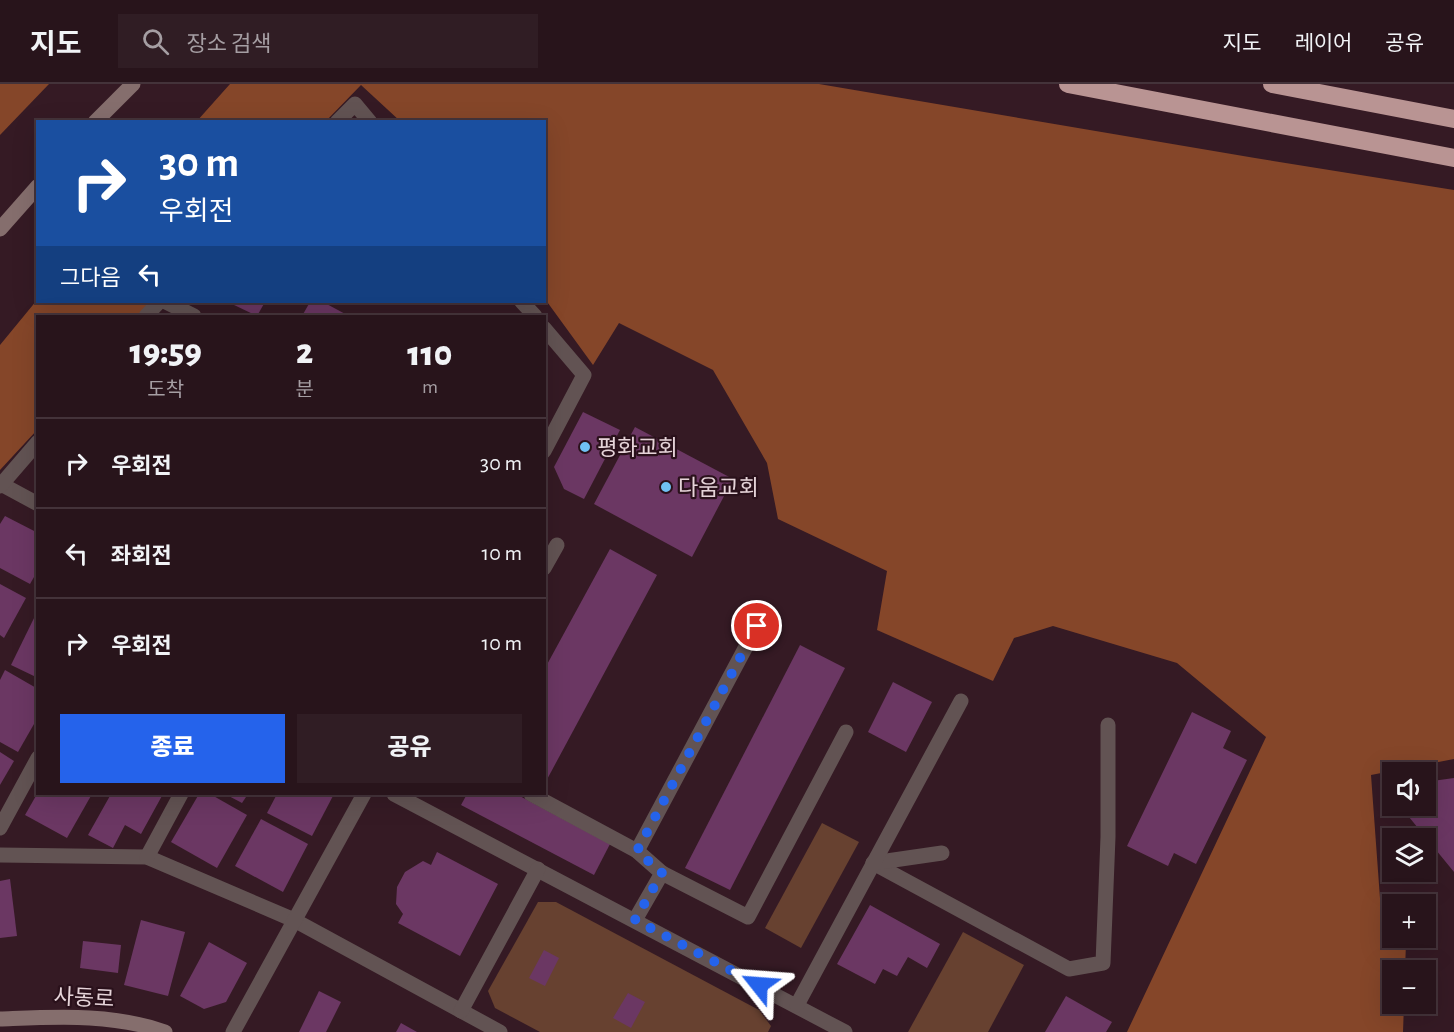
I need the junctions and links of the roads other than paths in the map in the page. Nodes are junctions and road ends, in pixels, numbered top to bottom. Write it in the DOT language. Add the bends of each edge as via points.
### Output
graph roads {
  1 [pos="134,84"];
  2 [pos="1068,84"];
  3 [pos="1272,84"];
  4 [pos="1454,119"];
  5 [pos="97,120"];
  6 [pos="339,120"];
  7 [pos="368,120"];
  8 [pos="1454,158"];
  9 [pos="36,188"];
  10 [pos="0,229"];
  11 [pos="158,303"];
  12 [pos="168,303"];
  13 [pos="523,303"];
  14 [pos="147,315"];
  15 [pos="192,315"];
  16 [pos="534,315"];
  17 [pos="546,330"];
  18 [pos="36,444"];
  19 [pos="546,447"];
  20 [pos="1,485"];
  21 [pos="36,503"];
  22 [pos="557,545"];
  23 [pos="546,564"];
  24 [pos="757,626"];
  25 [pos="961,701"];
  26 [pos="1108,725"];
  27 [pos="846,732"];
  28 [pos="36,762"];
  29 [pos="180,795"];
  30 [pos="363,795"];
  31 [pos="396,795"];
  32 [pos="533,795"];
  33 [pos="0,828"];
  34 [pos="637,851"];
  35 [pos="942,853"];
  36 [pos="0,855"];
  37 [pos="147,857"];
  38 [pos="873,863"];
  39 [pos="538,869"];
  40 [pos="662,873"];
  41 [pos="294,920"];
  42 [pos="635,920"];
  43 [pos="797,1005"];
  44 [pos="461,1011"];
  45 [pos="0,1019"];
  46 [pos="165,1032"];
  47 [pos="232,1032"];
  48 [pos="500,1032"];
  49 [pos="845,1032"];
  1 -- 5 [label="street"];
  2 -- 8 [label="highway"];
  3 -- 4 [label="highway"];
  6 -- 7 [label="street" via="354,104"];
  9 -- 10 [label="street"];
  11 -- 14 [label="street"];
  12 -- 15 [label="street"];
  13 -- 16 [label="street"];
  17 -- 19 [label="street" via="584,375"];
  18 -- 20 [label="street"];
  20 -- 21 [label="street"];
  22 -- 23 [label="street"];
  24 -- 34 [label="street"];
  25 -- 38 [label="street"];
  26 -- 38 [label="street" via="1103,963 1069,969"];
  27 -- 40 [label="street" via="748,917"];
  28 -- 33 [label="street"];
  29 -- 37 [label="street"];
  30 -- 41 [label="street"];
  31 -- 39 [label="street"];
  32 -- 34 [label="street"];
  34 -- 40 [label="street"];
  35 -- 38 [label="street"];
  36 -- 37 [label="street"];
  37 -- 41 [label="street"];
  38 -- 43 [label="street"];
  39 -- 42 [label="street"];
  39 -- 44 [label="street"];
  40 -- 42 [label="street"];
  41 -- 44 [label="street"];
  41 -- 47 [label="street"];
  42 -- 43 [label="street"];
  43 -- 49 [label="street"];
  44 -- 48 [label="street"];
  45 -- 46 [label="street, 사동로" via="82,1017 143,1024"];
}
